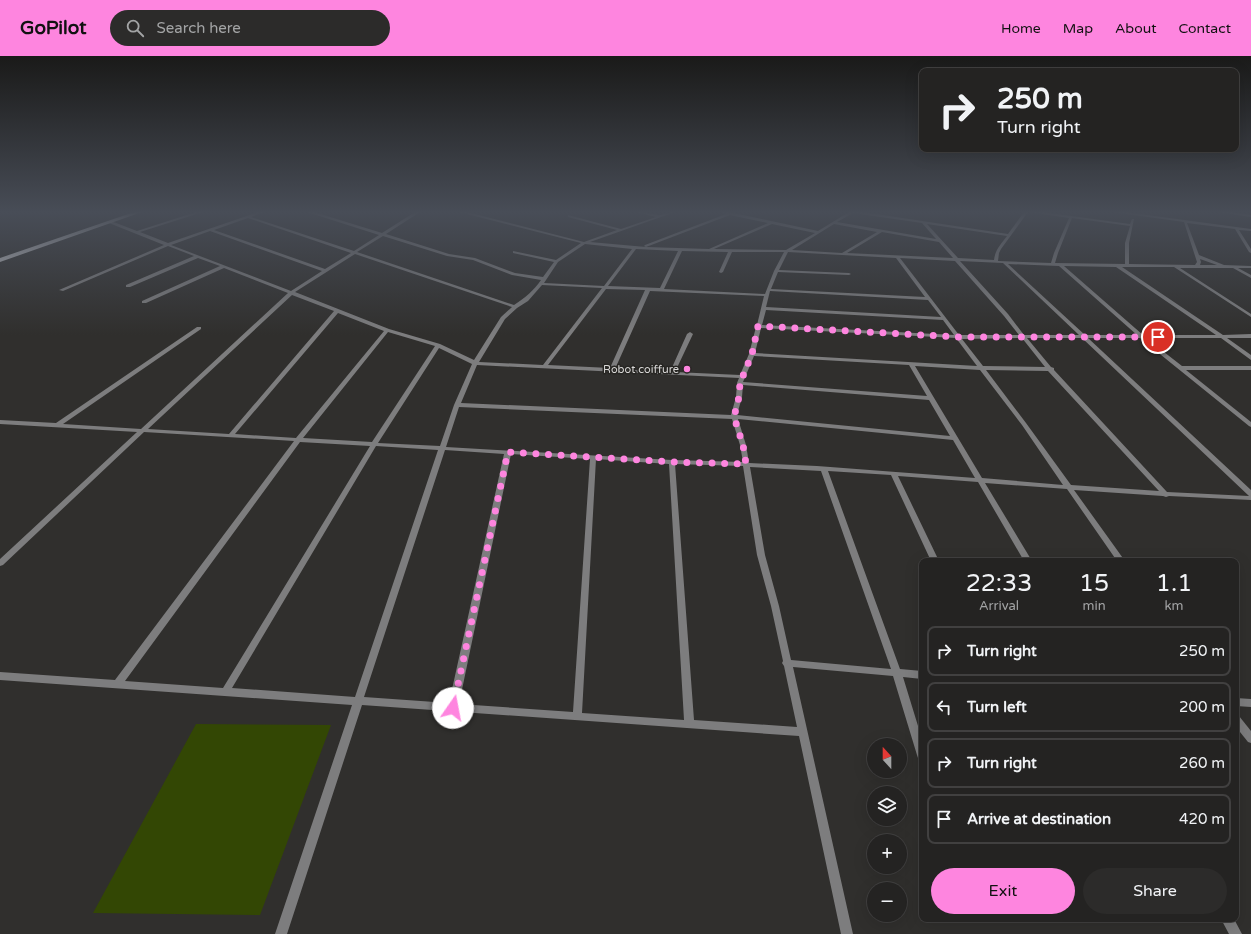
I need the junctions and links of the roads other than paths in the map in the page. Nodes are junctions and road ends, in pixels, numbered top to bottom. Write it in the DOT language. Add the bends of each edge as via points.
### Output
graph roads {
  1 [pos="20,253"];
  2 [pos="148,253"];
  3 [pos="191,253"];
  4 [pos="275,253"];
  5 [pos="354,253"];
  6 [pos="441,253"];
  7 [pos="519,253"];
  8 [pos="569,253"];
  9 [pos="631,253"];
  10 [pos="678,253"];
  11 [pos="730,253"];
  12 [pos="786,253"];
  13 [pos="823,253"];
  14 [pos="950,253"];
  15 [pos="996,253"];
  16 [pos="1056,253"];
  17 [pos="1127,253"];
  18 [pos="1196,253"];
  19 [pos="842,254"];
  20 [pos="199,256"];
  21 [pos="1197,256"];
  22 [pos="898,258"];
  23 [pos="0,260"];
  24 [pos="557,261"];
  25 [pos="956,261"];
  26 [pos="996,261"];
  27 [pos="1004,262"];
  28 [pos="1053,264"];
  29 [pos="1060,265"];
  30 [pos="224,266"];
  31 [pos="1118,266"];
  32 [pos="1127,266"];
  33 [pos="1176,267"];
  34 [pos="1192,267"];
  35 [pos="1251,267"];
  36 [pos="1228,268"];
  37 [pos="1235,268"];
  38 [pos="326,271"];
  39 [pos="776,271"];
  40 [pos="721,272"];
  41 [pos="849,274"];
  42 [pos="1251,277"];
  43 [pos="543,282"];
  44 [pos="128,286"];
  45 [pos="605,287"];
  46 [pos="648,289"];
  47 [pos="61,290"];
  48 [pos="661,290"];
  49 [pos="291,293"];
  50 [pos="768,293"];
  51 [pos="930,299"];
  52 [pos="144,302"];
  53 [pos="515,307"];
  54 [pos="763,308"];
  55 [pos="338,310"];
  56 [pos="1251,316"];
  57 [pos="944,318"];
  58 [pos="758,326"];
  59 [pos="199,328"];
  60 [pos="387,330"];
  61 [pos="690,334"];
  62 [pos="1085,336"];
  63 [pos="1222,336"];
  64 [pos="1251,336"];
  65 [pos="959,337"];
  66 [pos="1142,337"];
  67 [pos="1025,338"];
  68 [pos="438,345"];
  69 [pos="752,354"];
  70 [pos="1251,358"];
  71 [pos="475,363"];
  72 [pos="911,364"];
  73 [pos="544,367"];
  74 [pos="981,368"];
  75 [pos="1181,368"];
  76 [pos="1251,368"];
  77 [pos="612,369"];
  78 [pos="1052,369"];
  79 [pos="672,373"];
  80 [pos="742,380"];
  81 [pos="931,398"];
  82 [pos="457,405"];
  83 [pos="734,417"];
  84 [pos="1,423"];
  85 [pos="1251,425"];
  86 [pos="56,426"];
  87 [pos="144,430"];
  88 [pos="230,436"];
  89 [pos="955,438"];
  90 [pos="298,440"];
  91 [pos="374,444"];
  92 [pos="442,449"];
  93 [pos="508,452"];
  94 [pos="593,458"];
  95 [pos="672,462"];
  96 [pos="746,464"];
  97 [pos="824,469"];
  98 [pos="894,475"];
  99 [pos="981,481"];
  100 [pos="1069,487"];
  101 [pos="1251,494"];
  102 [pos="1166,495"];
  103 [pos="1251,498"];
  104 [pos="934,558"];
  105 [pos="1026,558"];
  106 [pos="1119,558"];
  107 [pos="0,563"];
  108 [pos="786,663"];
  109 [pos="897,673"];
  110 [pos="919,675"];
  111 [pos="0,676"];
  112 [pos="117,685"];
  113 [pos="225,692"];
  114 [pos="357,702"];
  115 [pos="1239,702"];
  116 [pos="1251,703"];
  117 [pos="453,708"];
  118 [pos="577,717"];
  119 [pos="1239,723"];
  120 [pos="689,724"];
  121 [pos="801,732"];
  122 [pos="1251,739"];
  123 [pos="919,745"];
  124 [pos="1229,922"];
  125 [pos="281,934"];
  126 [pos="846,934"];
  127 [pos="1236,934"];
  1 -- 23 [label="main road"];
  2 -- 47 [label="street"];
  3 -- 20 [label="street"];
  4 -- 38 [label="street"];
  5 -- 38 [label="street"];
  5 -- 53 [label="street"];
  6 -- 43 [label="street" via="474,259"];
  7 -- 24 [label="street"];
  8 -- 24 [label="street"];
  9 -- 45 [label="street"];
  10 -- 48 [label="street"];
  11 -- 40 [label="street"];
  12 -- 39 [label="street"];
  13 -- 19 [label="street"];
  14 -- 25 [label="street"];
  15 -- 26 [label="street"];
  16 -- 28 [label="street"];
  17 -- 32 [label="street"];
  18 -- 21 [label="street"];
  19 -- 22 [label="street"];
  20 -- 30 [label="street"];
  20 -- 44 [label="street"];
  21 -- 34 [label="street" via="1199,262 1197,266"];
  21 -- 36 [label="street"];
  22 -- 25 [label="street"];
  22 -- 51 [label="street"];
  24 -- 43 [label="street"];
  25 -- 26 [label="street"];
  25 -- 67 [label="street"];
  26 -- 27 [label="street"];
  27 -- 28 [label="street"];
  27 -- 62 [label="street"];
  28 -- 29 [label="street"];
  29 -- 31 [label="street"];
  29 -- 66 [label="street"];
  30 -- 49 [label="street"];
  30 -- 52 [label="street"];
  31 -- 32 [label="street"];
  31 -- 63 [label="street"];
  32 -- 33 [label="street"];
  33 -- 34 [label="street"];
  33 -- 56 [label="street"];
  34 -- 36 [label="street"];
  35 -- 37 [label="street"];
  36 -- 37 [label="street"];
  37 -- 42 [label="street"];
  38 -- 49 [label="street"];
  39 -- 41 [label="street"];
  39 -- 50 [label="street"];
  43 -- 45 [label="street"];
  43 -- 53 [label="street" via="526,300"];
  45 -- 46 [label="street"];
  45 -- 73 [label="street"];
  46 -- 48 [label="street"];
  46 -- 77 [label="street"];
  48 -- 50 [label="street"];
  49 -- 55 [label="street"];
  49 -- 87 [label="street"];
  50 -- 51 [label="street"];
  50 -- 54 [label="street"];
  51 -- 57 [label="street"];
  53 -- 71 [label="street" via="503,318"];
  54 -- 57 [label="street"];
  54 -- 58 [label="street"];
  55 -- 60 [label="street"];
  55 -- 88 [label="street"];
  57 -- 65 [label="street"];
  58 -- 65 [label="street"];
  58 -- 69 [label="street"];
  59 -- 86 [label="street"];
  60 -- 68 [label="street"];
  60 -- 90 [label="street"];
  61 -- 79 [label="street"];
  62 -- 66 [label="street"];
  62 -- 67 [label="street"];
  62 -- 101 [label="street"];
  63 -- 64 [label="street"];
  63 -- 66 [label="street"];
  63 -- 70 [label="street"];
  65 -- 67 [label="street"];
  65 -- 74 [label="street"];
  66 -- 75 [label="street"];
  67 -- 78 [label="street" via="1031,348"];
  68 -- 71 [label="street"];
  68 -- 91 [label="street"];
  69 -- 72 [label="street"];
  69 -- 80 [label="street"];
  71 -- 73 [label="street"];
  71 -- 82 [label="street"];
  72 -- 74 [label="street"];
  72 -- 81 [label="street"];
  73 -- 77 [label="street"];
  74 -- 78 [label="street"];
  74 -- 100 [label="street"];
  75 -- 76 [label="street"];
  75 -- 85 [label="street"];
  77 -- 79 [label="street"];
  78 -- 102 [label="street"];
  79 -- 80 [label="street"];
  80 -- 81 [label="street"];
  80 -- 83 [label="street"];
  81 -- 89 [label="street"];
  82 -- 83 [label="street"];
  82 -- 92 [label="street"];
  83 -- 89 [label="street"];
  83 -- 96 [label="street"];
  84 -- 86 [label="street"];
  86 -- 87 [label="street"];
  87 -- 88 [label="street"];
  87 -- 107 [label="street"];
  88 -- 90 [label="street"];
  89 -- 99 [label="street"];
  90 -- 91 [label="street"];
  90 -- 112 [label="street"];
  91 -- 92 [label="street"];
  91 -- 113 [label="street"];
  92 -- 93 [label="street"];
  92 -- 114 [label="street"];
  93 -- 94 [label="street"];
  93 -- 117 [label="street"];
  94 -- 95 [label="street"];
  94 -- 118 [label="street"];
  95 -- 96 [label="street"];
  95 -- 120 [label="street"];
  96 -- 97 [label="street"];
  96 -- 108 [label="street" via="761,555 775,606"];
  97 -- 98 [label="street"];
  97 -- 109 [label="street"];
  98 -- 99 [label="street"];
  98 -- 104 [label="street"];
  99 -- 100 [label="street"];
  99 -- 105 [label="street"];
  100 -- 102 [label="street"];
  100 -- 106 [label="street"];
  102 -- 103 [label="street"];
  108 -- 109 [label="street"];
  108 -- 121 [label="street"];
  109 -- 110 [label="street"];
  109 -- 123 [label="street"];
  111 -- 112 [label="street"];
  112 -- 113 [label="street"];
  113 -- 114 [label="street"];
  114 -- 117 [label="street"];
  114 -- 125 [label="street"];
  115 -- 116 [label="street"];
  117 -- 118 [label="street"];
  118 -- 120 [label="street"];
  119 -- 122 [label="street"];
  120 -- 121 [label="street"];
  121 -- 126 [label="street"];
  124 -- 127 [label="street"];
}
